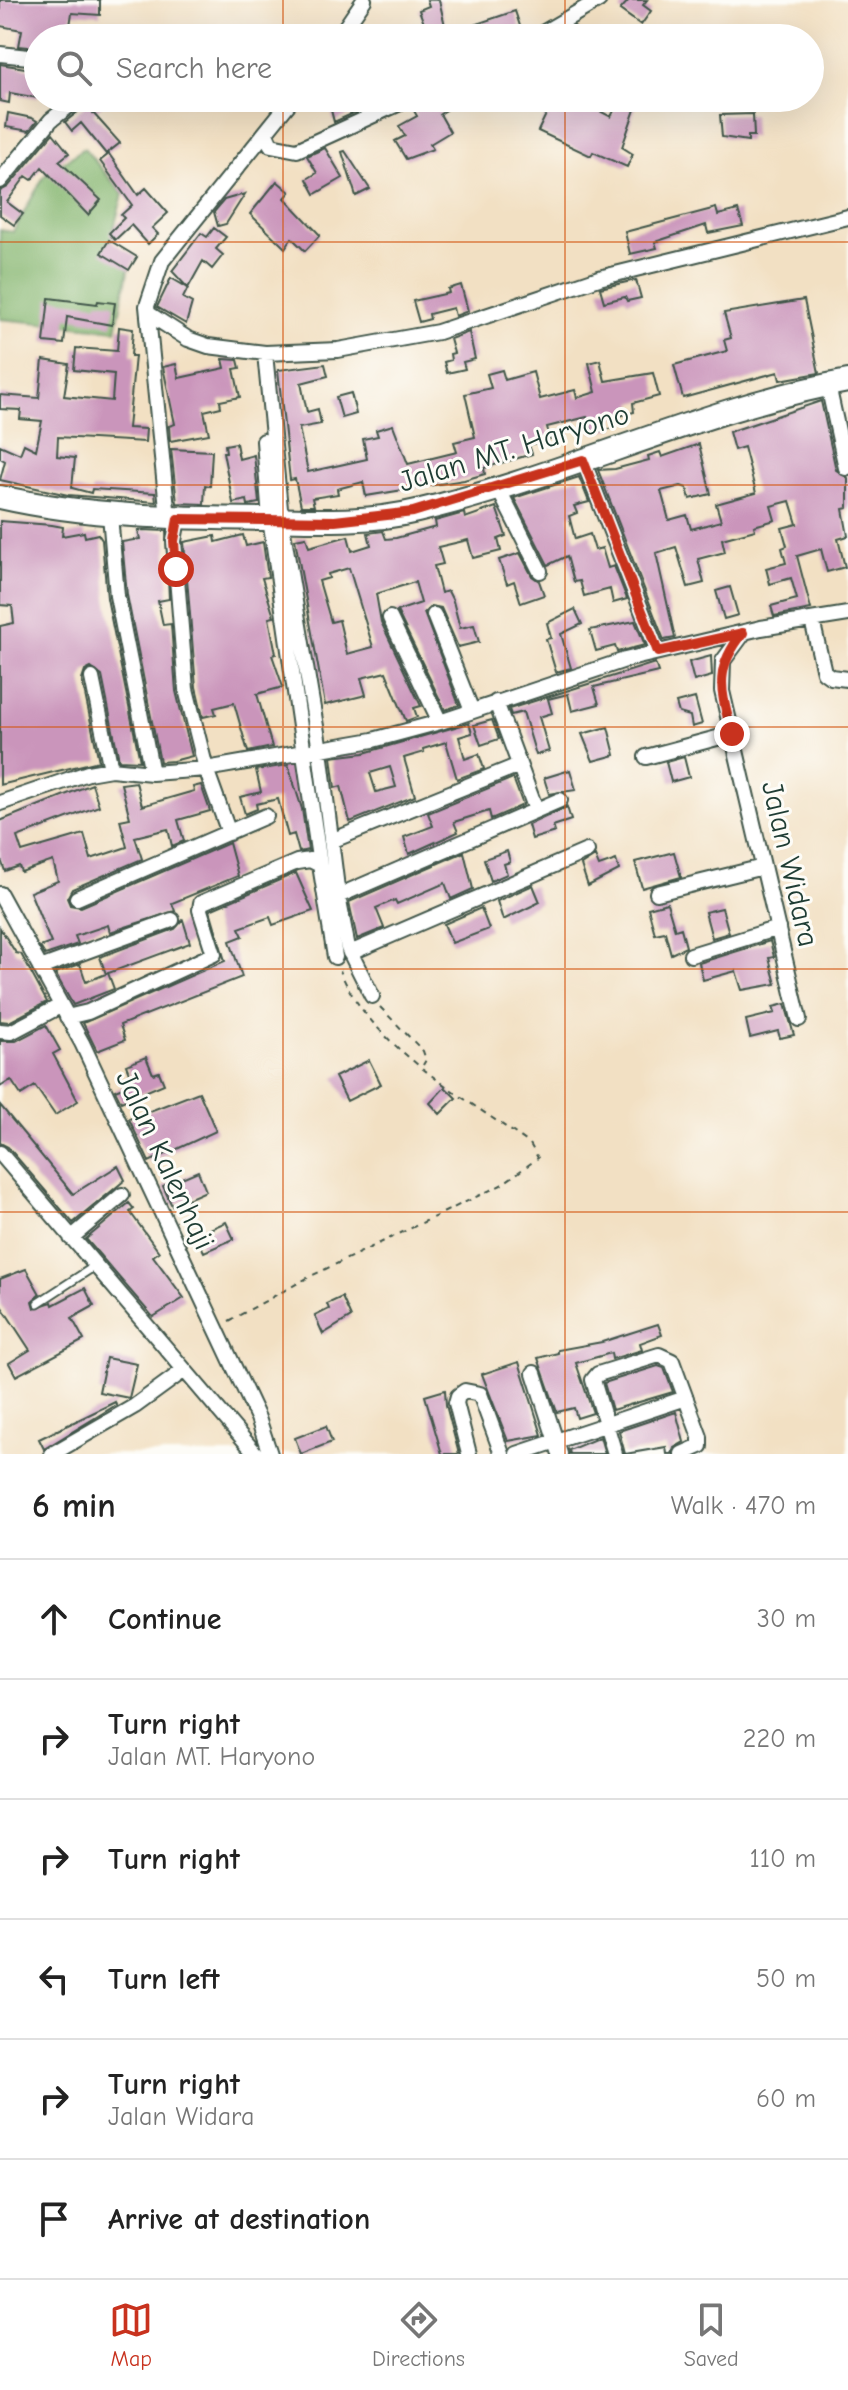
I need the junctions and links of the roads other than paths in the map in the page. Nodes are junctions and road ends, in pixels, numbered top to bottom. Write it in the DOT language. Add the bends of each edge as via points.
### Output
graph roads {
  1 [pos="364,0"];
  2 [pos="599,0"];
  3 [pos="562,23"];
  4 [pos="348,24"];
  5 [pos="0,54"];
  6 [pos="24,57"];
  7 [pos="61,112"];
  8 [pos="282,112"];
  9 [pos="380,112"];
  10 [pos="266,134"];
  11 [pos="0,181"];
  12 [pos="848,217"];
  13 [pos="149,314"];
  14 [pos="261,352"];
  15 [pos="838,383"];
  16 [pos="583,460"];
  17 [pos="846,468"];
  18 [pos="498,488"];
  19 [pos="0,497"];
  20 [pos="110,515"];
  21 [pos="173,518"];
  22 [pos="276,519"];
  23 [pos="540,571"];
  24 [pos="848,614"];
  25 [pos="434,615"];
  26 [pos="390,618"];
  27 [pos="812,620"];
  28 [pos="743,633"];
  29 [pos="658,652"];
  30 [pos="92,678"];
  31 [pos="847,679"];
  32 [pos="496,702"];
  33 [pos="472,711"];
  34 [pos="440,722"];
  35 [pos="732,734"];
  36 [pos="313,751"];
  37 [pos="646,757"];
  38 [pos="519,765"];
  39 [pos="111,769"];
  40 [pos="206,769"];
  41 [pos="152,773"];
  42 [pos="560,800"];
  43 [pos="0,803"];
  44 [pos="536,810"];
  45 [pos="266,816"];
  46 [pos="229,833"];
  47 [pos="331,841"];
  48 [pos="587,851"];
  49 [pos="320,865"];
  50 [pos="763,867"];
  51 [pos="657,893"];
  52 [pos="0,894"];
  53 [pos="338,896"];
  54 [pos="77,898"];
  55 [pos="172,920"];
  56 [pos="778,928"];
  57 [pos="343,955"];
  58 [pos="691,955"];
  59 [pos="40,968"];
  60 [pos="372,996"];
  61 [pos="64,1011"];
  62 [pos="799,1019"];
  63 [pos="0,1031"];
  64 [pos="0,1153"];
  65 [pos="122,1195"];
  66 [pos="71,1238"];
  67 [pos="95,1266"];
  68 [pos="38,1303"];
  69 [pos="183,1371"];
  70 [pos="534,1373"];
  71 [pos="686,1398"];
  72 [pos="606,1425"];
  73 [pos="558,1448"];
  74 [pos="52,1454"];
  75 [pos="256,1454"];
  76 [pos="270,1454"];
  77 [pos="469,1454"];
  78 [pos="502,1454"];
  79 [pos="517,1454"];
  80 [pos="615,1454"];
  81 [pos="682,1454"];
  1 -- 4 [label="street"];
  2 -- 3 [label="street"];
  5 -- 6 [label="street"];
  7 -- 11 [label="street"];
  8 -- 10 [label="street"];
  9 -- 10 [label="street" via="297,150 271,145"];
  10 -- 13 [label="street" via="162,261 148,297"];
  12 -- 14 [label="street" via="599,278 438,332 338,350"];
  13 -- 14 [label="street" via="208,346"];
  13 -- 21 [label="street"];
  14 -- 22 [label="street"];
  15 -- 16 [label="main road, Jalan MT. Haryono"];
  15 -- 17 [label="street"];
  16 -- 18 [label="main road, Jalan MT. Haryono"];
  16 -- 29 [label="street"];
  18 -- 22 [label="main road, Jalan MT. Haryono" via="413,512 335,521"];
  18 -- 23 [label="street"];
  19 -- 20 [label="main road, Jalan MT. Haryono"];
  20 -- 21 [label="main road, Jalan MT. Haryono"];
  20 -- 41 [label="street" via="117,596"];
  21 -- 22 [label="main road, Jalan MT. Haryono"];
  21 -- 40 [label="street" via="186,689"];
  22 -- 36 [label="street"];
  24 -- 27 [label="street"];
  25 -- 33 [label="street"];
  26 -- 34 [label="street"];
  27 -- 28 [label="street"];
  27 -- 31 [label="street" via="824,672"];
  28 -- 29 [label="street"];
  28 -- 35 [label="street, Jalan Widara" via="728,652 722,674"];
  29 -- 32 [label="street"];
  30 -- 39 [label="street"];
  32 -- 33 [label="street"];
  32 -- 38 [label="street"];
  33 -- 34 [label="street"];
  34 -- 36 [label="street"];
  35 -- 37 [label="street"];
  35 -- 50 [label="street, Jalan Widara"];
  36 -- 40 [label="street"];
  36 -- 47 [label="street"];
  36 -- 49 [label="street"];
  38 -- 44 [label="street"];
  38 -- 47 [label="street"];
  39 -- 41 [label="street"];
  39 -- 43 [label="street" via="60,780"];
  40 -- 41 [label="street"];
  40 -- 46 [label="street"];
  42 -- 44 [label="street"];
  44 -- 53 [label="street"];
  45 -- 46 [label="street"];
  46 -- 54 [label="street"];
  47 -- 53 [label="street"];
  48 -- 57 [label="street"];
  49 -- 57 [label="street"];
  49 -- 61 [label="street" via="297,862 204,901 200,907 214,954 88,1012"];
  50 -- 51 [label="street"];
  50 -- 56 [label="street, Jalan Widara"];
  52 -- 59 [label="street, Jalan Kalenhaji"];
  53 -- 57 [label="street"];
  55 -- 59 [label="street"];
  56 -- 58 [label="street"];
  56 -- 62 [label="street, Jalan Widara"];
  57 -- 60 [label="street"];
  59 -- 61 [label="street, Jalan Kalenhaji"];
  61 -- 63 [label="street" via="11,1032"];
  61 -- 76 [label="street, Jalan Kalenhaji" via="258,1418"];
  64 -- 66 [label="street"];
  65 -- 66 [label="street"];
  66 -- 67 [label="street"];
  67 -- 68 [label="lane"];
  67 -- 69 [label="street"];
  69 -- 74 [label="street"];
  69 -- 75 [label="street"];
  70 -- 73 [label="street"];
  71 -- 72 [label="street"];
  71 -- 72 [label="street" via="667,1356 598,1374 594,1383"];
  71 -- 81 [label="street" via="700,1446"];
  72 -- 73 [label="street"];
  72 -- 80 [label="street"];
  73 -- 79 [label="street"];
  77 -- 78 [label="street" via="456,1403 458,1396 474,1391 480,1394"];
}
